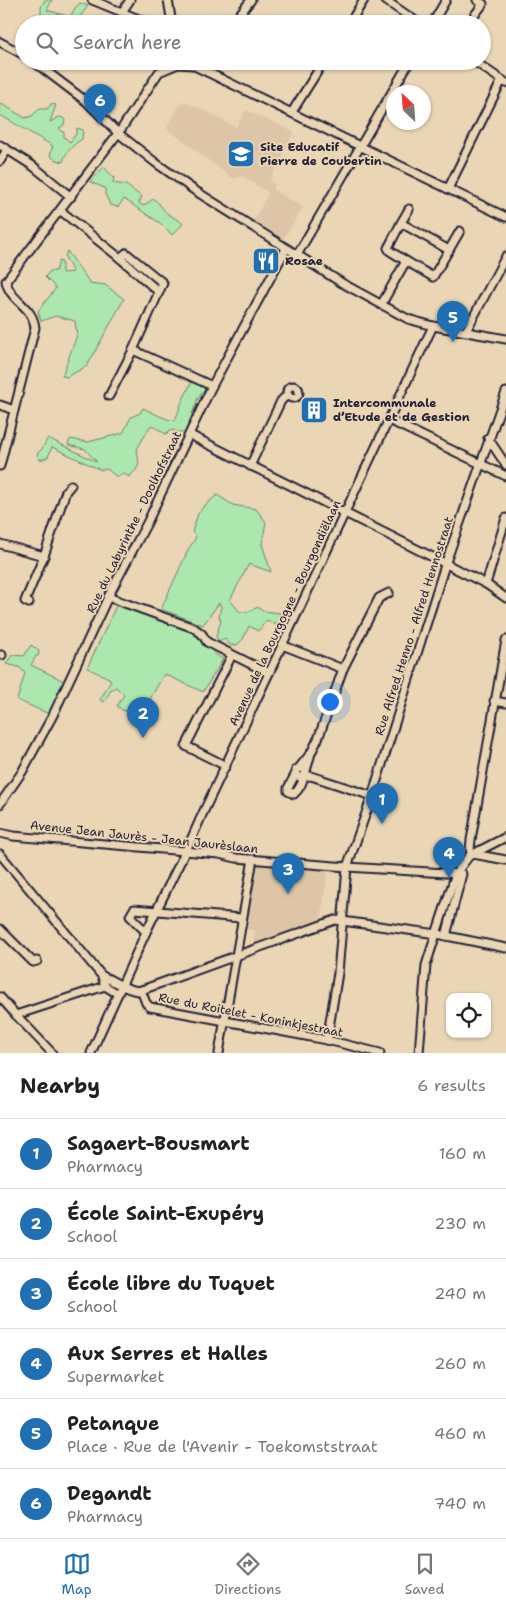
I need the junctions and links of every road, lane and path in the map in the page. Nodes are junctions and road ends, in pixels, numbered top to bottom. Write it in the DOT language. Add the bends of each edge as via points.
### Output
graph roads {
  1 [pos="92,0"];
  2 [pos="130,0"];
  3 [pos="168,0"];
  4 [pos="251,0"];
  5 [pos="364,0"];
  6 [pos="385,0"];
  7 [pos="446,0"];
  8 [pos="477,0"];
  9 [pos="122,12"];
  10 [pos="129,15"];
  11 [pos="170,15"];
  12 [pos="239,15"];
  13 [pos="355,15"];
  14 [pos="407,15"];
  15 [pos="437,15"];
  16 [pos="475,15"];
  17 [pos="0,42"];
  18 [pos="15,50"];
  19 [pos="45,70"];
  20 [pos="163,70"];
  21 [pos="203,70"];
  22 [pos="318,70"];
  23 [pos="405,70"];
  24 [pos="488,70"];
  25 [pos="504,81"];
  26 [pos="292,112"];
  27 [pos="118,133"];
  28 [pos="0,145"];
  29 [pos="359,147"];
  30 [pos="7,150"];
  31 [pos="0,161"];
  32 [pos="448,189"];
  33 [pos="71,197"];
  34 [pos="409,209"];
  35 [pos="61,211"];
  36 [pos="506,218"];
  37 [pos="401,223"];
  38 [pos="460,231"];
  39 [pos="286,249"];
  40 [pos="449,250"];
  41 [pos="297,255"];
  42 [pos="506,256"];
  43 [pos="406,262"];
  44 [pos="381,305"];
  45 [pos="433,326"];
  46 [pos="466,332"];
  47 [pos="506,339"];
  48 [pos="133,350"];
  49 [pos="212,386"];
  50 [pos="506,392"];
  51 [pos="288,394"];
  52 [pos="109,396"];
  53 [pos="0,405"];
  54 [pos="14,410"];
  55 [pos="389,420"];
  56 [pos="190,435"];
  57 [pos="488,438"];
  58 [pos="480,463"];
  59 [pos="506,465"];
  60 [pos="0,466"];
  61 [pos="250,466"];
  62 [pos="506,476"];
  63 [pos="79,489"];
  64 [pos="344,514"];
  65 [pos="506,518"];
  66 [pos="0,544"];
  67 [pos="44,556"];
  68 [pos="444,564"];
  69 [pos="486,584"];
  70 [pos="389,593"];
  71 [pos="108,597"];
  72 [pos="506,598"];
  73 [pos="29,603"];
  74 [pos="506,640"];
  75 [pos="282,645"];
  76 [pos="232,654"];
  77 [pos="343,669"];
  78 [pos="269,673"];
  79 [pos="494,700"];
  80 [pos="506,703"];
  81 [pos="311,753"];
  82 [pos="226,766"];
  83 [pos="297,770"];
  84 [pos="305,774"];
  85 [pos="372,796"];
  86 [pos="0,804"];
  87 [pos="0,833"];
  88 [pos="506,837"];
  89 [pos="185,852"];
  90 [pos="0,854"];
  91 [pos="473,854"];
  92 [pos="253,859"];
  93 [pos="506,860"];
  94 [pos="347,867"];
  95 [pos="456,873"];
  96 [pos="158,910"];
  97 [pos="242,918"];
  98 [pos="343,921"];
  99 [pos="0,929"];
  100 [pos="146,932"];
  101 [pos="437,934"];
  102 [pos="446,936"];
  103 [pos="506,948"];
  104 [pos="236,956"];
  105 [pos="37,961"];
  106 [pos="102,976"];
  107 [pos="105,986"];
  108 [pos="122,986"];
  109 [pos="141,990"];
  110 [pos="118,994"];
  111 [pos="0,997"];
  112 [pos="16,1015"];
  113 [pos="225,1020"];
  114 [pos="327,1040"];
  115 [pos="52,1053"];
  116 [pos="91,1053"];
  117 [pos="219,1053"];
  118 [pos="380,1053"];
  119 [pos="419,1053"];
  1 -- 9 [label="street"];
  2 -- 9 [label="street"];
  3 -- 11 [label="street"];
  4 -- 12 [label="street"];
  5 -- 13 [label="street"];
  6 -- 14 [label="street"];
  7 -- 15 [label="street"];
  8 -- 16 [label="street" via="483,4"];
  9 -- 10 [label="street"];
  17 -- 18 [label="street"];
  19 -- 27 [label="street" via="87,102"];
  20 -- 27 [label="street"];
  21 -- 26 [label="street"];
  22 -- 26 [label="street"];
  23 -- 29 [label="street"];
  24 -- 25 [label="street"];
  25 -- 32 [label="street"];
  26 -- 29 [label="street"];
  27 -- 33 [label="street"];
  27 -- 39 [label="street" via="194,190"];
  28 -- 30 [label="street"];
  29 -- 32 [label="street"];
  29 -- 41 [label="street"];
  30 -- 31 [label="street"];
  30 -- 33 [label="street"];
  32 -- 36 [label="street"];
  33 -- 35 [label="street"];
  34 -- 37 [label="street"];
  35 -- 48 [label="street" via="159,292"];
  35 -- 54 [label="street" via="6,281 8,289 34,319 35,328"];
  37 -- 40 [label="street"];
  37 -- 43 [label="street" via="388,248"];
  38 -- 40 [label="street"];
  39 -- 41 [label="street"];
  39 -- 49 [label="street, Rue du Labyrinthe - Doolhofstraat"];
  40 -- 43 [label="street" via="433,277"];
  41 -- 44 [label="street"];
  42 -- 46 [label="street"];
  43 -- 44 [label="street"];
  44 -- 45 [label="street" via="408,319"];
  45 -- 46 [label="street"];
  45 -- 55 [label="street, Avenue de la Bourgogne - Bourgondiëlaan"];
  46 -- 47 [label="street"];
  48 -- 49 [label="street"];
  48 -- 52 [label="street"];
  49 -- 56 [label="street, Rue du Labyrinthe - Doolhofstraat"];
  50 -- 57 [label="street, Rue Alfred Henno - Alfred Hennostraat"];
  51 -- 61 [label="street" via="281,401"];
  53 -- 54 [label="street"];
  54 -- 60 [label="street"];
  55 -- 58 [label="street"];
  55 -- 64 [label="street, Avenue de la Bourgogne - Bourgondiëlaan"];
  56 -- 61 [label="street"];
  56 -- 71 [label="street, Rue du Labyrinthe - Doolhofstraat"];
  57 -- 58 [label="street, Rue Alfred Henno - Alfred Hennostraat"];
  57 -- 59 [label="street"];
  58 -- 62 [label="street"];
  58 -- 68 [label="street, Rue Alfred Henno - Alfred Hennostraat"];
  61 -- 64 [label="street"];
  63 -- 67 [label="street" via="69,484"];
  64 -- 68 [label="street"];
  64 -- 75 [label="street, Avenue de la Bourgogne - Bourgondiëlaan"];
  65 -- 69 [label="street"];
  66 -- 67 [label="street"];
  67 -- 73 [label="street" via="25,601"];
  68 -- 69 [label="street"];
  68 -- 85 [label="street, Rue Alfred Henno - Alfred Hennostraat"];
  69 -- 72 [label="street"];
  70 -- 77 [label="street" via="379,598"];
  71 -- 76 [label="street" via="194,628 207,642"];
  71 -- 86 [label="street, Rue du Labyrinthe - Doolhofstraat" via="53,716"];
  74 -- 79 [label="street"];
  75 -- 77 [label="street"];
  75 -- 78 [label="street, Avenue de la Bourgogne - Bourgondiëlaan"];
  76 -- 78 [label="street"];
  76 -- 82 [label="street" via="186,746"];
  77 -- 81 [label="street"];
  78 -- 82 [label="street, Avenue de la Bourgogne - Bourgondiëlaan"];
  79 -- 80 [label="street"];
  79 -- 91 [label="street" via="471,840"];
  81 -- 83 [label="street"];
  81 -- 84 [label="street"];
  82 -- 89 [label="street, Avenue de la Bourgogne - Bourgondiëlaan"];
  83 -- 84 [label="street" via="299,777"];
  83 -- 84 [label="street" via="288,792 294,794 300,790"];
  84 -- 85 [label="street"];
  85 -- 94 [label="street, Rue Alfred Henno - Alfred Hennostraat"];
  87 -- 89 [label="street, Avenue Jean Jaurès - Jean Jaurèslaan"];
  88 -- 91 [label="street"];
  89 -- 92 [label="street, Avenue Jean Jaurès - Jean Jaurèslaan"];
  89 -- 96 [label="street, Avenue de la Bourgogne - Bourgondiëlaan"];
  90 -- 106 [label="street, Rue du Roitelet - Koninkjestraat"];
  91 -- 93 [label="street"];
  91 -- 95 [label="street"];
  92 -- 94 [label="street, Avenue Jean Jaurès - Jean Jaurèslaan"];
  92 -- 97 [label="street"];
  94 -- 95 [label="street, Avenue Jean Jaurès - Jean Jaurèslaan"];
  94 -- 98 [label="street, Rue Alfred Henno - Alfred Hennostraat"];
  95 -- 101 [label="street"];
  95 -- 102 [label="street" via="462,874"];
  96 -- 97 [label="street"];
  96 -- 100 [label="street, Avenue de la Bourgogne - Bourgondiëlaan"];
  96 -- 100 [label="street" via="134,909 130,916"];
  97 -- 104 [label="street"];
  98 -- 101 [label="street"];
  98 -- 104 [label="street" via="334,920"];
  98 -- 114 [label="street, Rue Alfred Henno - Alfred Hennostraat"];
  99 -- 105 [label="street" via="33,962"];
  100 -- 108 [label="street, Avenue de la Bourgogne - Bourgondiëlaan"];
  101 -- 102 [label="street"];
  101 -- 119 [label="street" via="426,965"];
  102 -- 103 [label="street"];
  104 -- 109 [label="street"];
  104 -- 113 [label="street"];
  106 -- 107 [label="street, Rue du Roitelet - Koninkjestraat"];
  106 -- 108 [label="street, Rue du Roitelet - Koninkjestraat"];
  107 -- 110 [label="street"];
  107 -- 112 [label="street"];
  108 -- 109 [label="street, Rue du Roitelet - Koninkjestraat"];
  108 -- 110 [label="street, Avenue de la Bourgogne - Bourgondiëlaan"];
  109 -- 113 [label="street, Rue du Roitelet - Koninkjestraat" via="150,1007"];
  110 -- 116 [label="street, Avenue de la Bourgogne - Bourgondiëlaan"];
  111 -- 112 [label="street"];
  112 -- 115 [label="street"];
  113 -- 114 [label="street, Rue du Roitelet - Koninkjestraat"];
  113 -- 117 [label="street"];
  114 -- 118 [label="street, Rue du Roitelet - Koninkjestraat"];
}
